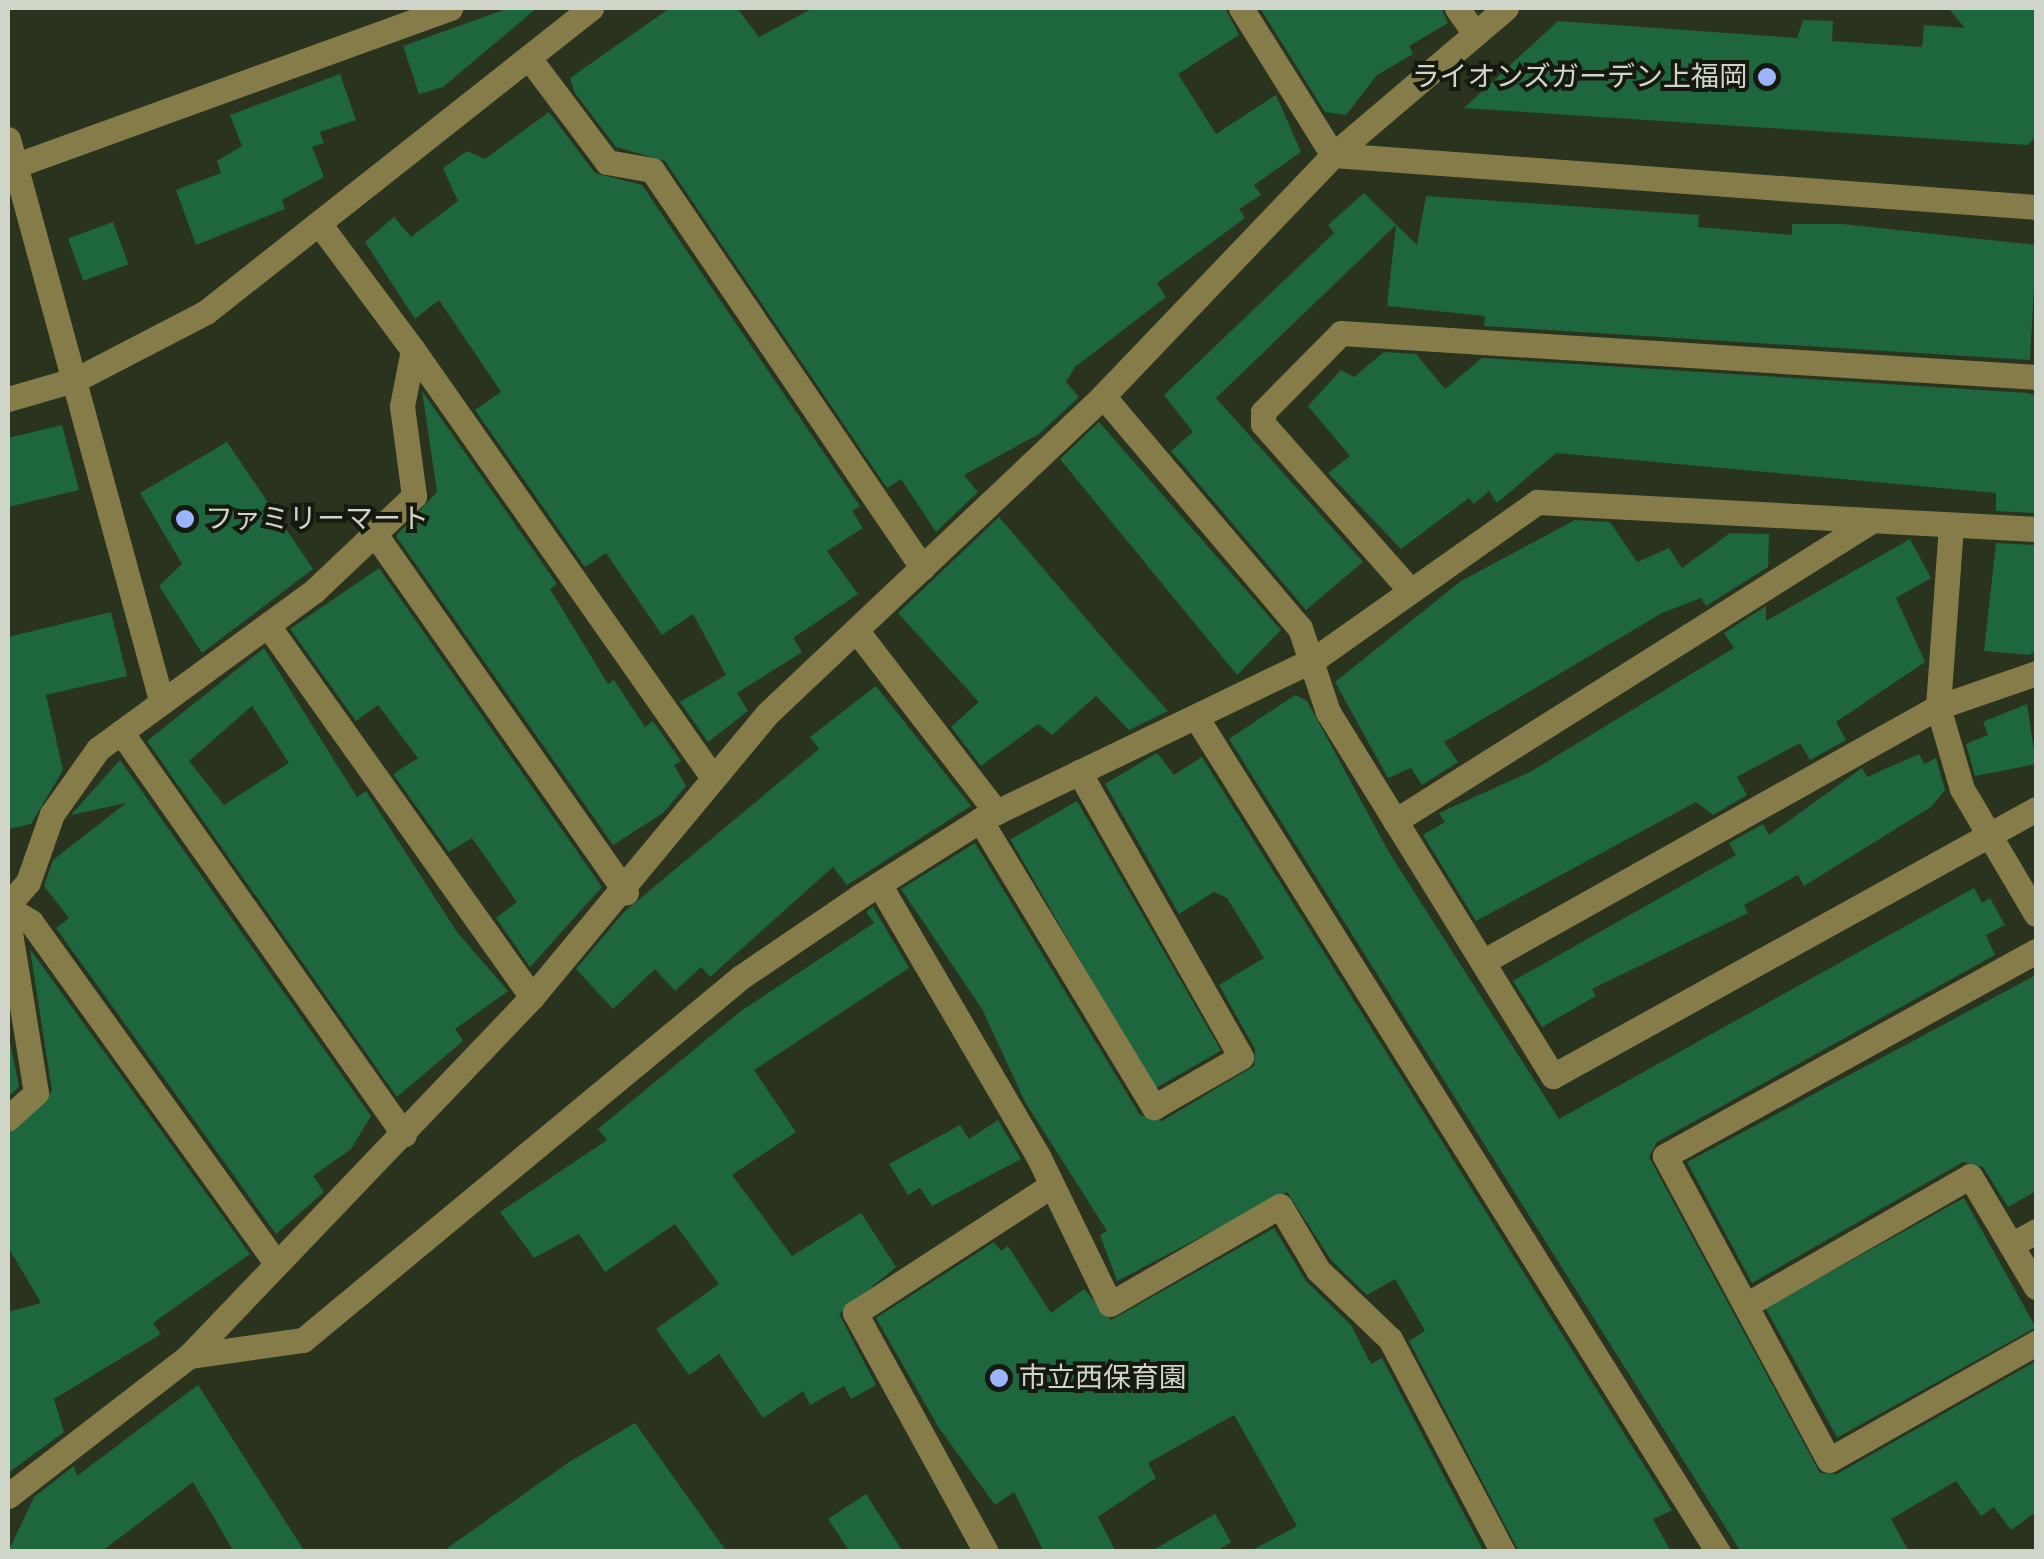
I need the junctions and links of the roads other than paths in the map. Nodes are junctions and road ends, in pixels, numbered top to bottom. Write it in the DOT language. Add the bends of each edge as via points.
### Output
graph roads {
  1 [pos="450,8"];
  2 [pos="591,8"];
  3 [pos="1241,8"];
  4 [pos="1458,8"];
  5 [pos="1506,8"];
  6 [pos="555,20"];
  7 [pos="1474,32"];
  8 [pos="529,58"];
  9 [pos="8,139"];
  10 [pos="1333,156"];
  11 [pos="14,166"];
  12 [pos="2036,208"];
  13 [pos="320,225"];
  14 [pos="413,350"];
  15 [pos="2036,376"];
  16 [pos="77,378"];
  17 [pos="1103,396"];
  18 [pos="8,399"];
  19 [pos="1871,521"];
  20 [pos="1951,524"];
  21 [pos="2036,529"];
  22 [pos="377,537"];
  23 [pos="922,568"];
  24 [pos="1410,590"];
  25 [pos="268,627"];
  26 [pos="856,630"];
  27 [pos="1316,658"];
  28 [pos="2036,673"];
  29 [pos="160,696"];
  30 [pos="1938,707"];
  31 [pos="1196,717"];
  32 [pos="121,732"];
  33 [pos="1079,772"];
  34 [pos="711,776"];
  35 [pos="2036,809"];
  36 [pos="988,816"];
  37 [pos="1395,821"];
  38 [pos="1988,833"];
  39 [pos="879,884"];
  40 [pos="626,892"];
  41 [pos="8,907"];
  42 [pos="2036,914"];
  43 [pos="8,920"];
  44 [pos="2036,950"];
  45 [pos="1486,960"];
  46 [pos="532,997"];
  47 [pos="8,1118"];
  48 [pos="404,1134"];
  49 [pos="1049,1187"];
  50 [pos="2036,1231"];
  51 [pos="2011,1245"];
  52 [pos="275,1261"];
  53 [pos="2036,1287"];
  54 [pos="1746,1305"];
  55 [pos="2036,1344"];
  56 [pos="189,1356"];
  57 [pos="8,1496"];
  58 [pos="986,1552"];
  59 [pos="1502,1552"];
  60 [pos="1718,1552"];
  1 -- 11 [label="street"];
  2 -- 6 [label="street"];
  3 -- 10 [label="street"];
  4 -- 7 [label="street"];
  5 -- 7 [label="street"];
  6 -- 8 [label="street"];
  7 -- 10 [label="street"];
  8 -- 13 [label="street"];
  8 -- 23 [label="street" via="607,162 652,170"];
  9 -- 11 [label="street"];
  10 -- 12 [label="street"];
  10 -- 17 [label="street"];
  11 -- 16 [label="street"];
  13 -- 14 [label="street"];
  13 -- 16 [label="street" via="206,312"];
  14 -- 22 [label="street" via="402,406 414,496"];
  14 -- 34 [label="street"];
  15 -- 24 [label="street" via="1341,333 1264,412 1263,424"];
  16 -- 18 [label="street"];
  16 -- 29 [label="street"];
  17 -- 23 [label="street"];
  17 -- 27 [label="street"];
  19 -- 20 [label="street"];
  19 -- 24 [label="street" via="1537,502"];
  19 -- 37 [label="street"];
  20 -- 21 [label="street"];
  20 -- 30 [label="street"];
  22 -- 25 [label="street"];
  22 -- 40 [label="street"];
  23 -- 26 [label="street"];
  24 -- 27 [label="street"];
  25 -- 29 [label="street"];
  25 -- 46 [label="street"];
  26 -- 34 [label="street"];
  26 -- 36 [label="street"];
  27 -- 31 [label="street"];
  27 -- 37 [label="street" via="1328,712"];
  28 -- 30 [label="street"];
  29 -- 32 [label="street"];
  30 -- 38 [label="street" via="1962,789"];
  30 -- 45 [label="street"];
  31 -- 33 [label="street"];
  31 -- 60 [label="street"];
  32 -- 41 [label="street" via="71,783 28,882"];
  32 -- 48 [label="street"];
  33 -- 36 [label="street"];
  33 -- 36 [label="street" via="1241,1056 1154,1107"];
  34 -- 40 [label="street"];
  35 -- 38 [label="street"];
  36 -- 39 [label="street"];
  37 -- 45 [label="street"];
  38 -- 42 [label="street"];
  38 -- 45 [label="street" via="1553,1076"];
  39 -- 49 [label="street"];
  39 -- 56 [label="street" via="741,978 303,1340"];
  40 -- 46 [label="street"];
  41 -- 52 [label="street" via="31,922"];
  43 -- 47 [label="street" via="36,1093"];
  44 -- 54 [label="street" via="1665,1156"];
  46 -- 48 [label="street"];
  48 -- 52 [label="street"];
  49 -- 58 [label="street" via="855,1313"];
  49 -- 59 [label="street" via="1110,1304 1280,1206 1318,1270 1390,1339"];
  50 -- 51 [label="street"];
  51 -- 53 [label="street"];
  51 -- 54 [label="street" via="1970,1176"];
  52 -- 56 [label="street"];
  54 -- 55 [label="street" via="1829,1460"];
  56 -- 57 [label="street"];
}
